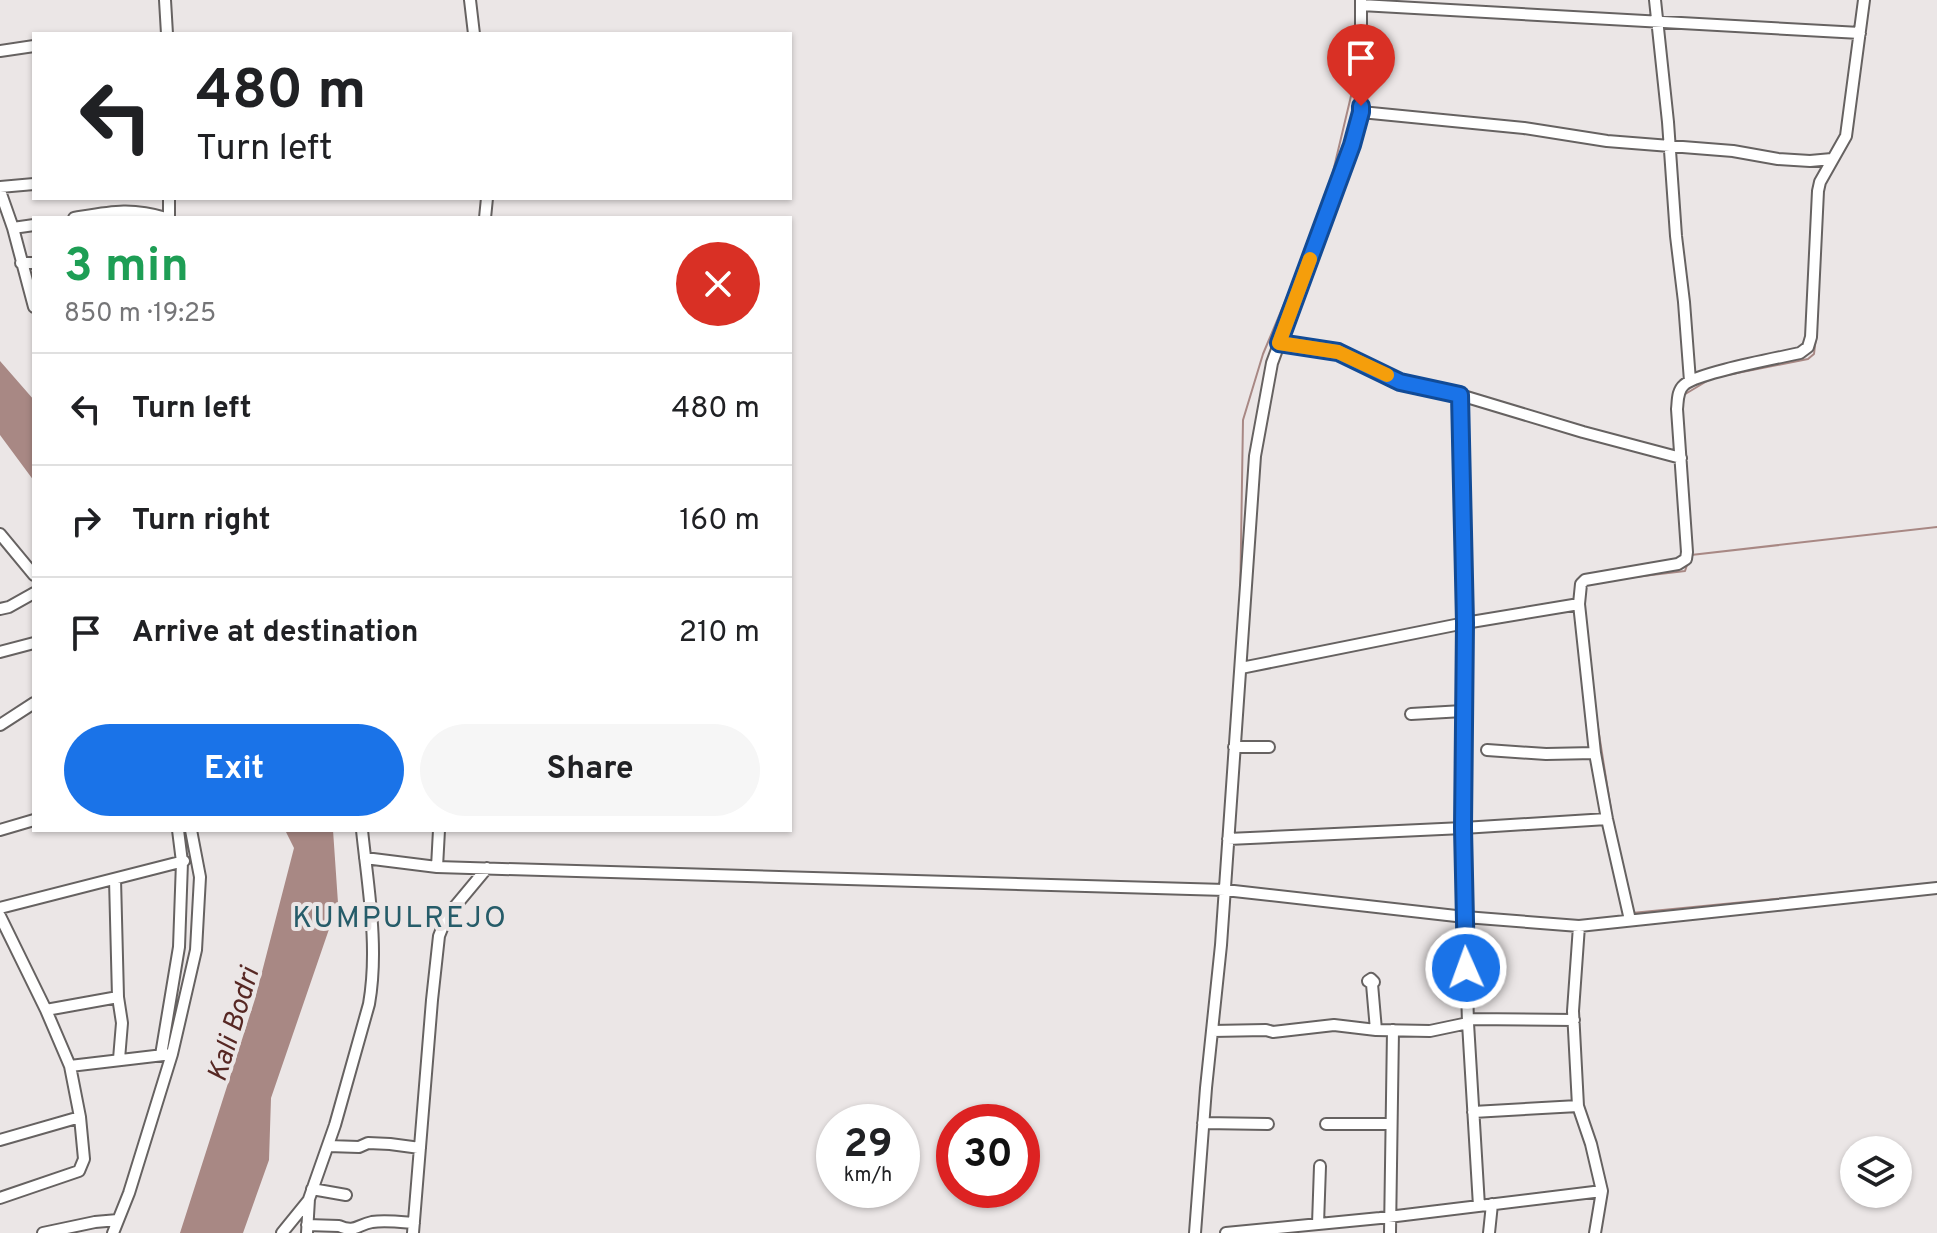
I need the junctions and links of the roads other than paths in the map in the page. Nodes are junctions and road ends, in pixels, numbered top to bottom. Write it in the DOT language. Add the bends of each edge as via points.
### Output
graph roads {
  1 [pos="165,0"];
  2 [pos="470,0"];
  3 [pos="1655,0"];
  4 [pos="1864,0"];
  5 [pos="1361,2"];
  6 [pos="1657,22"];
  7 [pos="167,32"];
  8 [pos="474,32"];
  9 [pos="1860,33"];
  10 [pos="32,46"];
  11 [pos="0,51"];
  12 [pos="1361,112"];
  13 [pos="1669,146"];
  14 [pos="1832,159"];
  15 [pos="32,184"];
  16 [pos="0,189"];
  17 [pos="87,216"];
  18 [pos="161,216"];
  19 [pos="32,225"];
  20 [pos="13,228"];
  21 [pos="21,263"];
  22 [pos="32,263"];
  23 [pos="32,300"];
  24 [pos="1279,343"];
  25 [pos="1690,381"];
  26 [pos="1460,395"];
  27 [pos="1681,458"];
  28 [pos="0,534"];
  29 [pos="32,573"];
  30 [pos="32,594"];
  31 [pos="1579,604"];
  32 [pos="0,609"];
  33 [pos="1465,623"];
  34 [pos="32,644"];
  35 [pos="0,652"];
  36 [pos="1241,668"];
  37 [pos="32,704"];
  38 [pos="1463,711"];
  39 [pos="1411,714"];
  40 [pos="0,725"];
  41 [pos="1234,747"];
  42 [pos="1269,747"];
  43 [pos="1487,750"];
  44 [pos="1595,753"];
  45 [pos="1607,816"];
  46 [pos="32,821"];
  47 [pos="1463,826"];
  48 [pos="0,830"];
  49 [pos="178,832"];
  50 [pos="191,832"];
  51 [pos="362,832"];
  52 [pos="439,832"];
  53 [pos="1228,836"];
  54 [pos="196,857"];
  55 [pos="365,858"];
  56 [pos="182,862"];
  57 [pos="437,867"];
  58 [pos="487,868"];
  59 [pos="115,879"];
  60 [pos="1937,888"];
  61 [pos="1216,891"];
  62 [pos="0,908"];
  63 [pos="0,916"];
  64 [pos="1465,917"];
  65 [pos="1630,920"];
  66 [pos="1579,926"];
  67 [pos="1374,982"];
  68 [pos="118,997"];
  69 [pos="46,1010"];
  70 [pos="1574,1020"];
  71 [pos="1468,1021"];
  72 [pos="1376,1030"];
  73 [pos="1393,1030"];
  74 [pos="1212,1031"];
  75 [pos="167,1054"];
  76 [pos="119,1059"];
  77 [pos="70,1066"];
  78 [pos="1578,1106"];
  79 [pos="1473,1112"];
  80 [pos="80,1117"];
  81 [pos="1203,1123"];
  82 [pos="1268,1124"];
  83 [pos="1326,1124"];
  84 [pos="1390,1124"];
  85 [pos="0,1140"];
  86 [pos="328,1146"];
  87 [pos="420,1148"];
  88 [pos="1320,1166"];
  89 [pos="1602,1191"];
  90 [pos="311,1194"];
  91 [pos="346,1195"];
  92 [pos="0,1198"];
  93 [pos="1492,1204"];
  94 [pos="1479,1206"];
  95 [pos="1391,1217"];
  96 [pos="118,1220"];
  97 [pos="1318,1224"];
  98 [pos="414,1228"];
  99 [pos="307,1229"];
  100 [pos="43,1233"];
  101 [pos="113,1233"];
  102 [pos="282,1233"];
  103 [pos="1195,1233"];
  104 [pos="1226,1233"];
  105 [pos="1390,1233"];
  106 [pos="1489,1233"];
  107 [pos="1595,1233"];
  1 -- 7 [label="street"];
  2 -- 8 [label="street"];
  3 -- 6 [label="street"];
  4 -- 9 [label="street"];
  5 -- 6 [label="street"];
  5 -- 12 [label="street"];
  6 -- 9 [label="street"];
  6 -- 13 [label="street"];
  9 -- 14 [label="street" via="1846,136"];
  10 -- 11 [label="street"];
  12 -- 13 [label="street"];
  12 -- 24 [label="street"];
  13 -- 14 [label="street" via="1778,159"];
  13 -- 25 [label="street"];
  14 -- 25 [label="street" via="1818,191 1808,347"];
  15 -- 16 [label="street"];
  16 -- 20 [label="street"];
  17 -- 18 [label="street" via="130,210"];
  19 -- 20 [label="street"];
  20 -- 21 [label="street"];
  21 -- 22 [label="street"];
  21 -- 23 [label="street"];
  24 -- 26 [label="street" via="1338,352 1400,382"];
  24 -- 36 [label="street" via="1255,456"];
  25 -- 27 [label="street" via="1678,394"];
  26 -- 27 [label="street"];
  26 -- 33 [label="street"];
  27 -- 31 [label="street" via="1686,559 1585,580"];
  28 -- 29 [label="street"];
  30 -- 32 [label="street"];
  31 -- 33 [label="street"];
  31 -- 44 [label="street"];
  33 -- 36 [label="street"];
  33 -- 38 [label="street"];
  34 -- 35 [label="street"];
  36 -- 41 [label="street"];
  37 -- 40 [label="street"];
  38 -- 39 [label="street"];
  38 -- 47 [label="street"];
  41 -- 42 [label="street"];
  41 -- 53 [label="street"];
  43 -- 44 [label="street"];
  44 -- 45 [label="street"];
  45 -- 47 [label="street"];
  45 -- 65 [label="street"];
  46 -- 48 [label="street"];
  47 -- 53 [label="street"];
  47 -- 64 [label="street"];
  49 -- 56 [label="street"];
  50 -- 54 [label="street"];
  51 -- 55 [label="street"];
  52 -- 57 [label="street"];
  53 -- 61 [label="street"];
  54 -- 56 [label="street"];
  54 -- 75 [label="street" via="196,950"];
  55 -- 57 [label="street"];
  55 -- 86 [label="street" via="374,950 372,988"];
  56 -- 59 [label="street"];
  56 -- 75 [label="street"];
  57 -- 58 [label="street"];
  58 -- 61 [label="street"];
  58 -- 87 [label="street" via="447,916 439,936"];
  59 -- 62 [label="street"];
  59 -- 68 [label="street"];
  60 -- 65 [label="street"];
  61 -- 64 [label="street"];
  61 -- 74 [label="street"];
  63 -- 69 [label="street"];
  64 -- 66 [label="street"];
  64 -- 71 [label="street"];
  65 -- 66 [label="street"];
  66 -- 70 [label="street"];
  67 -- 72 [label="street" via="1368,981"];
  68 -- 69 [label="street"];
  68 -- 76 [label="street"];
  69 -- 77 [label="street"];
  70 -- 71 [label="street"];
  70 -- 78 [label="street"];
  71 -- 73 [label="street" via="1430,1031"];
  71 -- 79 [label="street"];
  72 -- 73 [label="street"];
  72 -- 74 [label="street" via="1334,1025"];
  73 -- 84 [label="street"];
  74 -- 81 [label="street"];
  75 -- 76 [label="street"];
  75 -- 96 [label="street"];
  76 -- 77 [label="street"];
  77 -- 80 [label="street"];
  78 -- 79 [label="street"];
  78 -- 89 [label="street"];
  79 -- 94 [label="street"];
  80 -- 85 [label="street"];
  80 -- 92 [label="street" via="84,1159 79,1171"];
  81 -- 82 [label="street"];
  81 -- 103 [label="street"];
  83 -- 84 [label="street"];
  84 -- 95 [label="street"];
  86 -- 87 [label="street"];
  86 -- 90 [label="street"];
  87 -- 98 [label="street"];
  88 -- 97 [label="street"];
  89 -- 93 [label="street"];
  89 -- 107 [label="street"];
  90 -- 91 [label="street"];
  90 -- 99 [label="street"];
  90 -- 102 [label="street"];
  93 -- 94 [label="street"];
  93 -- 106 [label="street"];
  94 -- 95 [label="street"];
  95 -- 97 [label="street"];
  95 -- 105 [label="street"];
  96 -- 100 [label="street"];
  96 -- 101 [label="street"];
  97 -- 104 [label="street"];
  98 -- 99 [label="street" via="375,1221 356,1230"];
}
